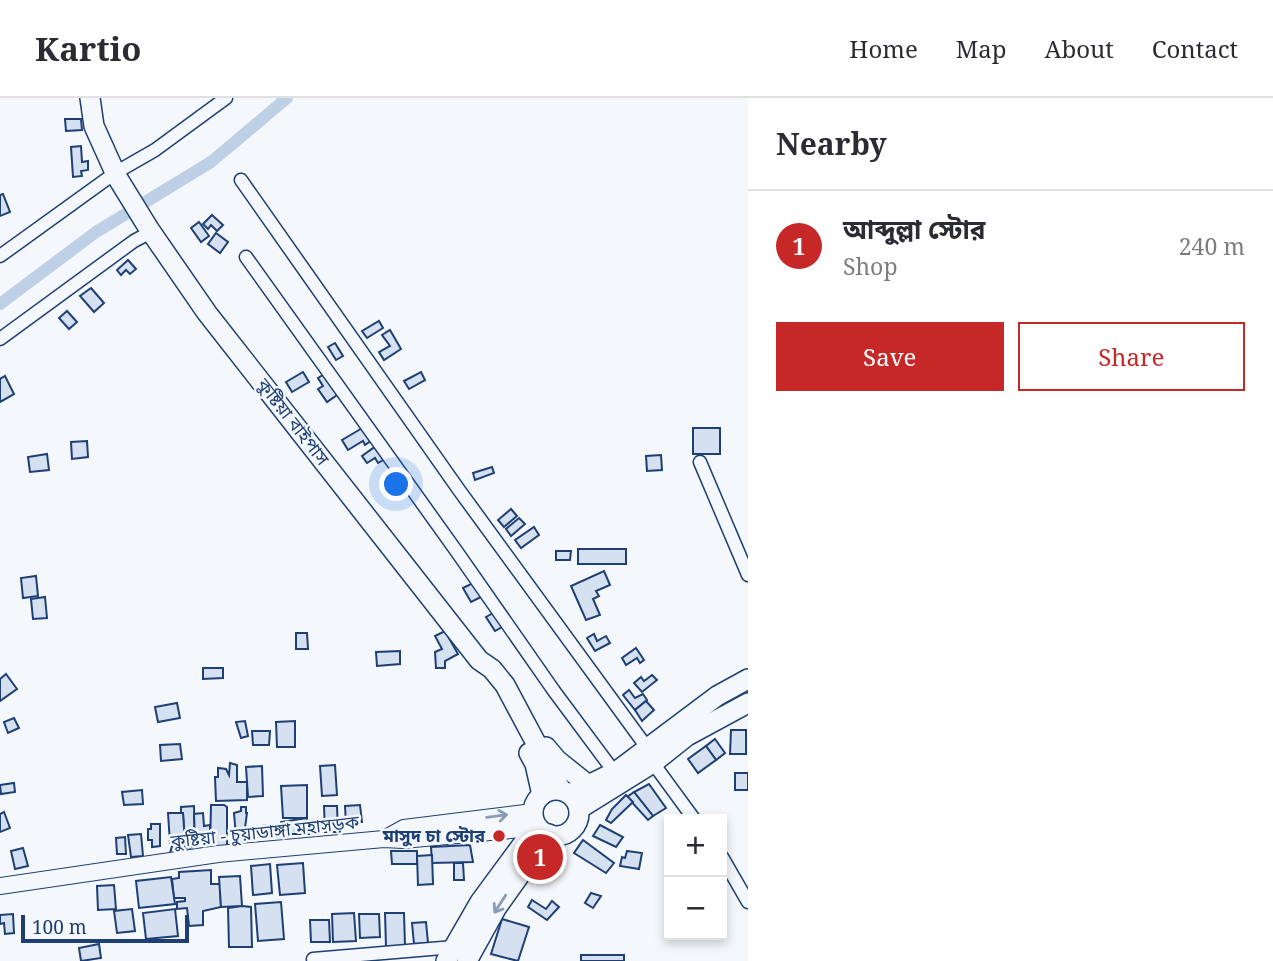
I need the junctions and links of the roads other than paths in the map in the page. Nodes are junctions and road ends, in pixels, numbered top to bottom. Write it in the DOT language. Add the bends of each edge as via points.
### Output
graph roads {
  1 [pos="90,98"];
  2 [pos="226,98"];
  3 [pos="116,175"];
  4 [pos="241,180"];
  5 [pos="150,230"];
  6 [pos="0,256"];
  7 [pos="246,257"];
  8 [pos="0,339"];
  9 [pos="700,461"];
  10 [pos="748,575"];
  11 [pos="740,684"];
  12 [pos="745,705"];
  13 [pos="513,713"];
  14 [pos="646,760"];
  15 [pos="617,776"];
  16 [pos="553,807"];
  17 [pos="690,814"];
  18 [pos="727,866"];
  19 [pos="0,886"];
  20 [pos="748,902"];
  21 [pos="456,956"];
  22 [pos="313,959"];
  1 -- 3 [label="highway, কুষ্টিয়া বাইপাস" via="94,126"];
  2 -- 3 [label="street"];
  3 -- 5 [label="highway, কুষ্টিয়া বাইপাস"];
  3 -- 6 [label="street"];
  4 -- 14 [label="street"];
  5 -- 8 [label="street"];
  5 -- 13 [label="highway, কুষ্টিয়া বাইপাস" via="207,313 479,660 505,685"];
  7 -- 15 [label="street"];
  9 -- 10 [label="street"];
  11 -- 12 [label="highway"];
  11 -- 14 [label="highway" via="684,720"];
  12 -- 14 [label="highway"];
  13 -- 16 [label="highway, কুষ্টিয়া বাইপাস"];
  13 -- 16 [label="highway" via="527,787"];
  13 -- 16 [label="highway" via="556,760"];
  14 -- 15 [label="highway"];
  14 -- 17 [label="street"];
  15 -- 16 [label="highway"];
  15 -- 16 [label="highway"];
  16 -- 19 [label="main road, কুষ্টিয়া - চুয়াডাঙ্গা মহাসড়ক" via="522,829 218,854"];
  16 -- 21 [label="highway, one-way" via="497,907"];
  16 -- 21 [label="highway" via="480,902 465,927"];
  18 -- 20 [label="street"];
  21 -- 22 [label="street"];
}
